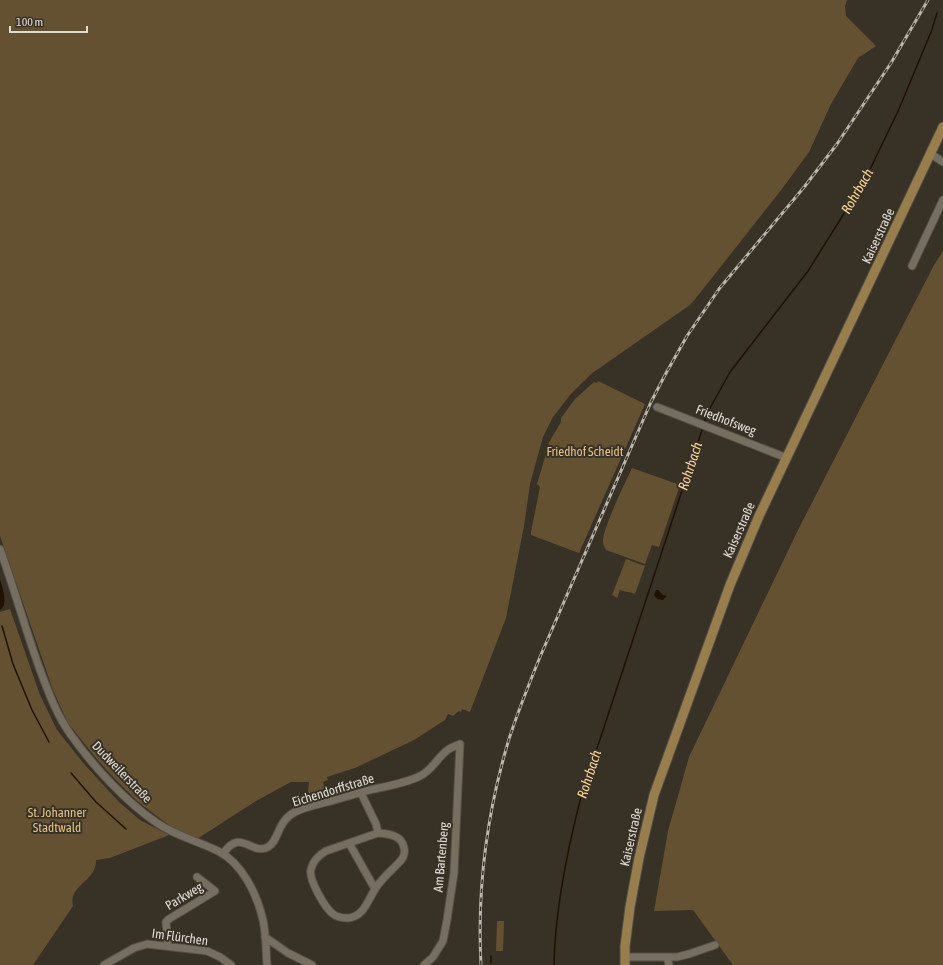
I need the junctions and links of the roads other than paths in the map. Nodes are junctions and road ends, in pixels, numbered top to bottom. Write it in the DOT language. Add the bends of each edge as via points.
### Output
graph roads {
  1 [pos="943,127"];
  2 [pos="931,154"];
  3 [pos="943,162"];
  4 [pos="943,200"];
  5 [pos="912,266"];
  6 [pos="657,407"];
  7 [pos="787,458"];
  8 [pos="0,549"];
  9 [pos="460,744"];
  10 [pos="361,793"];
  11 [pos="378,833"];
  12 [pos="349,843"];
  13 [pos="223,854"];
  14 [pos="197,877"];
  15 [pos="375,889"];
  16 [pos="265,937"];
  17 [pos="715,944"];
  18 [pos="168,945"];
  19 [pos="667,957"];
  20 [pos="625,961"];
  21 [pos="104,965"];
  22 [pos="231,965"];
  23 [pos="267,965"];
  24 [pos="312,965"];
  25 [pos="424,965"];
  26 [pos="669,965"];
  1 -- 2 [label="main road, Kaiserstraße"];
  2 -- 3 [label="street"];
  2 -- 7 [label="main road, Kaiserstraße"];
  4 -- 5 [label="street"];
  6 -- 7 [label="street, Friedhofsweg"];
  7 -- 20 [label="main road, Kaiserstraße" via="730,585 654,795 630,907"];
  8 -- 13 [label="street, Dudweilerstraße" via="48,692 72,737 111,782 145,814 183,837"];
  9 -- 10 [label="street, Eichendorffstraße" via="448,749 422,775"];
  9 -- 25 [label="street, Am Bartenberg" via="454,873 447,920 443,940 433,957"];
  10 -- 11 [label="street"];
  10 -- 13 [label="street, Eichendorffstraße" via="295,812 283,822 272,844 267,848 258,849 244,842 237,842"];
  11 -- 12 [label="street"];
  11 -- 15 [label="street" via="396,836 402,841 405,850 403,858"];
  12 -- 15 [label="street"];
  12 -- 15 [label="street" via="326,851 314,862 310,870 319,894 333,914 348,918 362,911"];
  13 -- 16 [label="street, Dudweilerstraße" via="233,862 247,881 258,905"];
  14 -- 18 [label="street, Parkweg" via="216,891 166,922"];
  16 -- 23 [label="street"];
  16 -- 24 [label="street"];
  17 -- 19 [label="street" via="684,956"];
  18 -- 21 [label="street, Im Flürchen" via="140,945"];
  18 -- 22 [label="street, Im Flürchen" via="207,951"];
  19 -- 20 [label="street"];
  19 -- 26 [label="street"];
}
